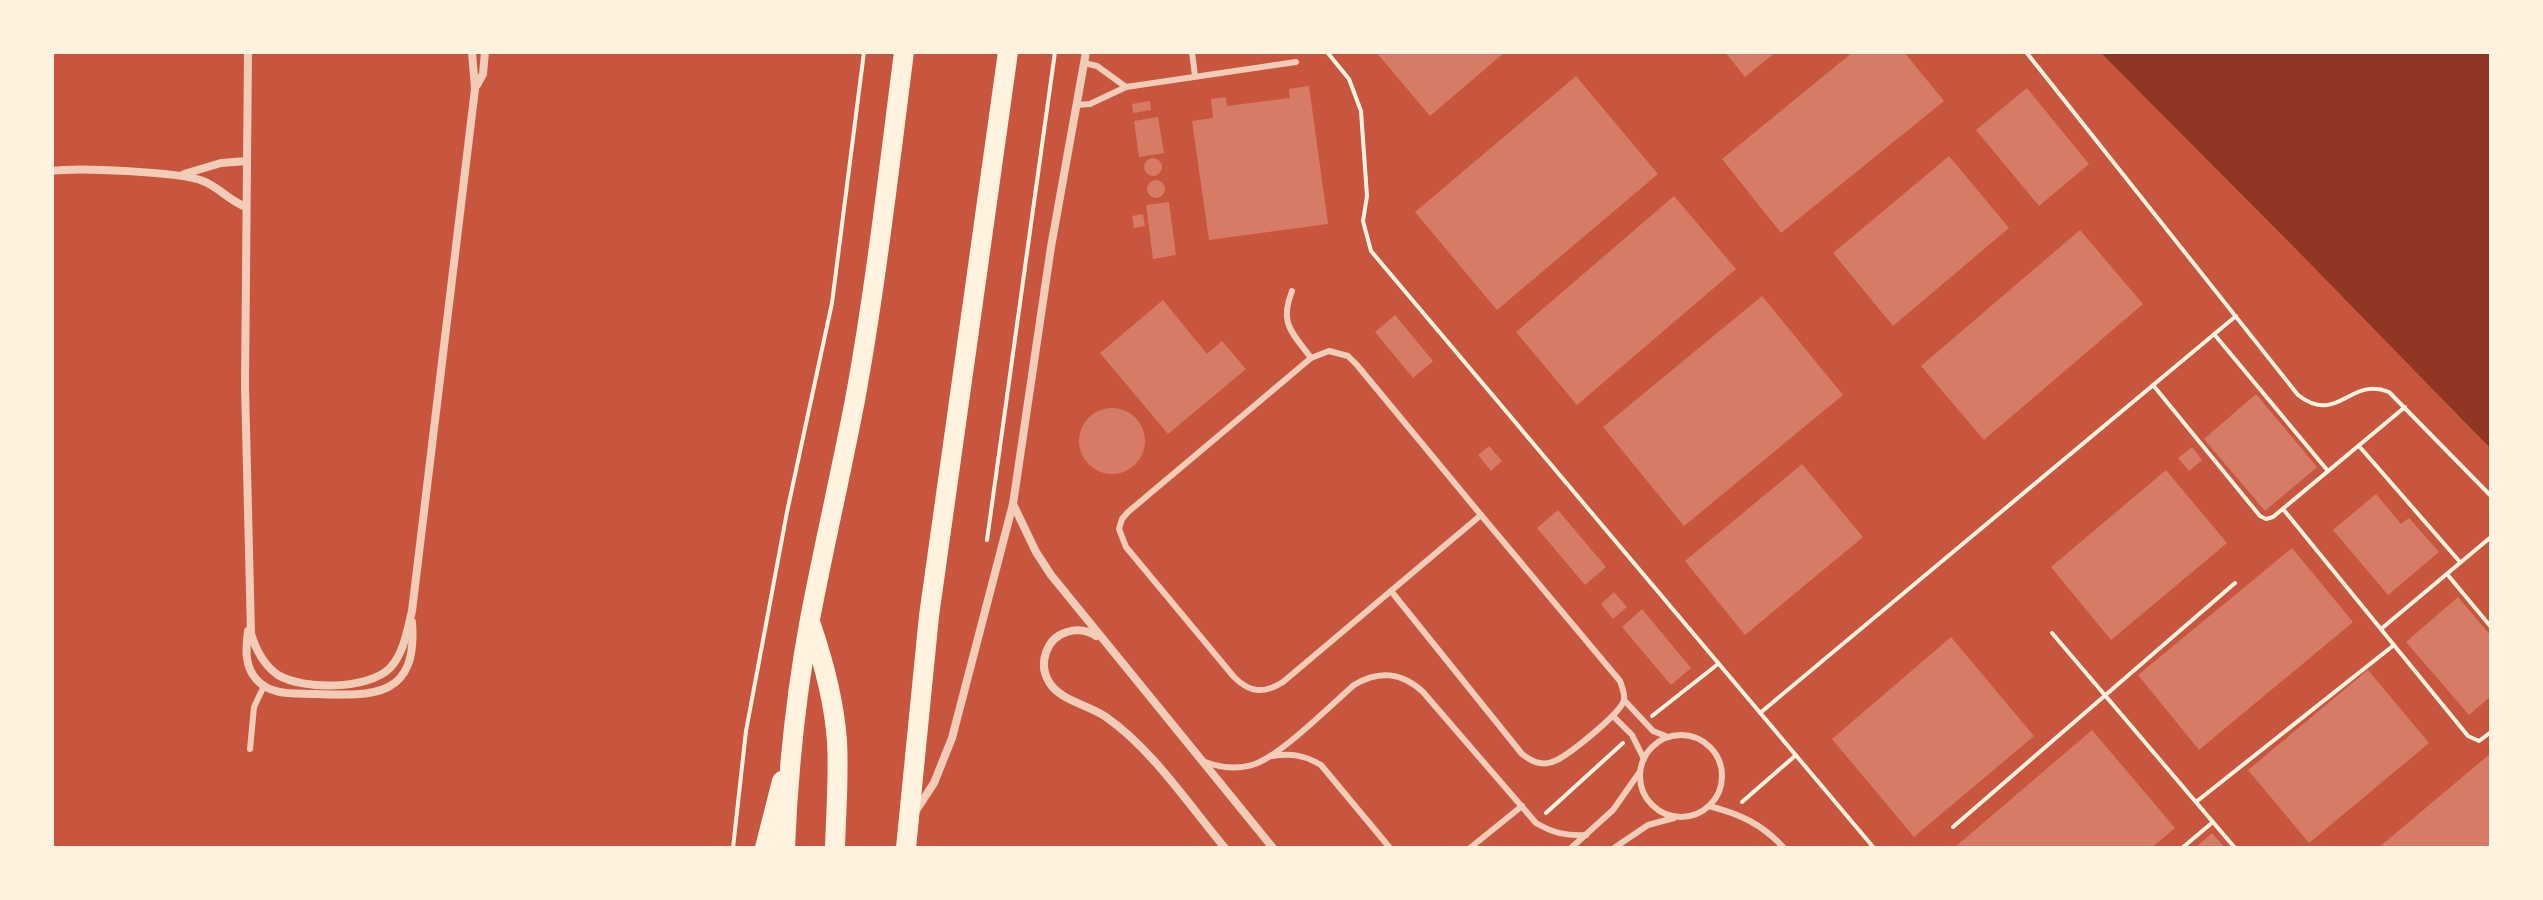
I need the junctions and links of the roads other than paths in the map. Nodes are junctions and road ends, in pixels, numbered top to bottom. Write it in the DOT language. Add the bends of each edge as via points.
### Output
graph roads {
  1 [pos="248,52"];
  2 [pos="256,52"];
  3 [pos="472,52"];
  4 [pos="485,52"];
  5 [pos="904,52"];
  6 [pos="1008,52"];
  7 [pos="1086,52"];
  8 [pos="1192,52"];
  9 [pos="1296,62"];
  10 [pos="1084,63"];
  11 [pos="250,74"];
  12 [pos="1195,76"];
  13 [pos="1126,87"];
  14 [pos="475,89"];
  15 [pos="1077,105"];
  16 [pos="247,161"];
  17 [pos="54,170"];
  18 [pos="183,175"];
  19 [pos="246,207"];
  20 [pos="1292,291"];
  21 [pos="1311,358"];
  22 [pos="1013,504"];
  23 [pos="1481,515"];
  24 [pos="1391,591"];
  25 [pos="412,611"];
  26 [pos="250,619"];
  27 [pos="810,621"];
  28 [pos="1103,640"];
  29 [pos="264,686"];
  30 [pos="325,689"];
  31 [pos="1624,700"];
  32 [pos="1613,716"];
  33 [pos="1668,737"];
  34 [pos="250,749"];
  35 [pos="1272,756"];
  36 [pos="790,758"];
  37 [pos="1644,759"];
  38 [pos="1199,760"];
  39 [pos="1641,770"];
  40 [pos="1522,806"];
  41 [pos="1709,806"];
  42 [pos="1679,817"];
  43 [pos="907,823"];
  44 [pos="1586,835"];
  45 [pos="765,848"];
  46 [pos="785,848"];
  47 [pos="835,848"];
  48 [pos="906,848"];
  49 [pos="1225,848"];
  50 [pos="1273,848"];
  51 [pos="1390,848"];
  52 [pos="1470,848"];
  53 [pos="1571,848"];
  54 [pos="1614,848"];
  55 [pos="1784,848"];
  1 -- 11 [label="street"];
  2 -- 11 [label="street"];
  3 -- 14 [label="street"];
  4 -- 14 [label="street"];
  5 -- 27 [label="main road" via="859,379"];
  6 -- 43 [label="main road" via="931,600"];
  7 -- 10 [label="street"];
  8 -- 12 [label="lane"];
  9 -- 12 [label="lane"];
  10 -- 13 [label="lane"];
  10 -- 15 [label="street"];
  11 -- 16 [label="street"];
  12 -- 13 [label="lane"];
  13 -- 15 [label="lane"];
  14 -- 25 [label="street"];
  15 -- 22 [label="street"];
  16 -- 18 [label="street"];
  16 -- 19 [label="street"];
  17 -- 18 [label="street"];
  18 -- 19 [label="street" via="206,182"];
  19 -- 26 [label="street"];
  20 -- 21 [label="lane" via="1285,319"];
  21 -- 23 [label="lane" via="1339,352 1357,365"];
  21 -- 24 [label="lane" via="1128,512 1119,529 1121,538 1234,677 1257,691 1283,682"];
  22 -- 28 [label="street" via="1036,552"];
  22 -- 43 [label="street" via="952,738 934,783"];
  23 -- 24 [label="lane"];
  23 -- 31 [label="lane" via="1620,681"];
  24 -- 32 [label="lane" via="1531,761 1541,764 1560,758"];
  25 -- 30 [label="street" via="397,659 381,676"];
  25 -- 30 [label="street" via="413,652 397,681 366,694"];
  26 -- 29 [label="street" via="246,655"];
  26 -- 30 [label="street" via="256,650 276,674"];
  27 -- 36 [label="main road"];
  27 -- 47 [label="main road" via="835,717"];
  28 -- 38 [label="street"];
  28 -- 49 [label="street" via="1091,632 1062,633 1044,656 1050,684 1121,728"];
  29 -- 30 [label="street" via="287,693"];
  29 -- 34 [label="lane" via="254,707"];
  31 -- 32 [label="lane"];
  31 -- 33 [label="lane" via="1653,731"];
  32 -- 37 [label="lane" via="1632,735"];
  33 -- 37 [label="lane"];
  33 -- 41 [label="lane" via="1701,739 1717,755 1721,787"];
  35 -- 38 [label="lane" via="1236,768"];
  35 -- 40 [label="lane" via="1354,685 1382,674 1398,676 1423,692"];
  35 -- 51 [label="lane" via="1289,753 1321,765"];
  36 -- 45 [label="main road"];
  36 -- 46 [label="main road"];
  37 -- 39 [label="lane"];
  38 -- 50 [label="street"];
  39 -- 42 [label="lane" via="1650,802"];
  39 -- 44 [label="lane" via="1618,804"];
  40 -- 44 [label="lane" via="1551,832"];
  40 -- 52 [label="lane"];
  41 -- 42 [label="lane"];
  41 -- 55 [label="lane" via="1752,821"];
  42 -- 54 [label="lane" via="1648,825"];
  43 -- 48 [label="main road"];
  44 -- 53 [label="lane"];
}
